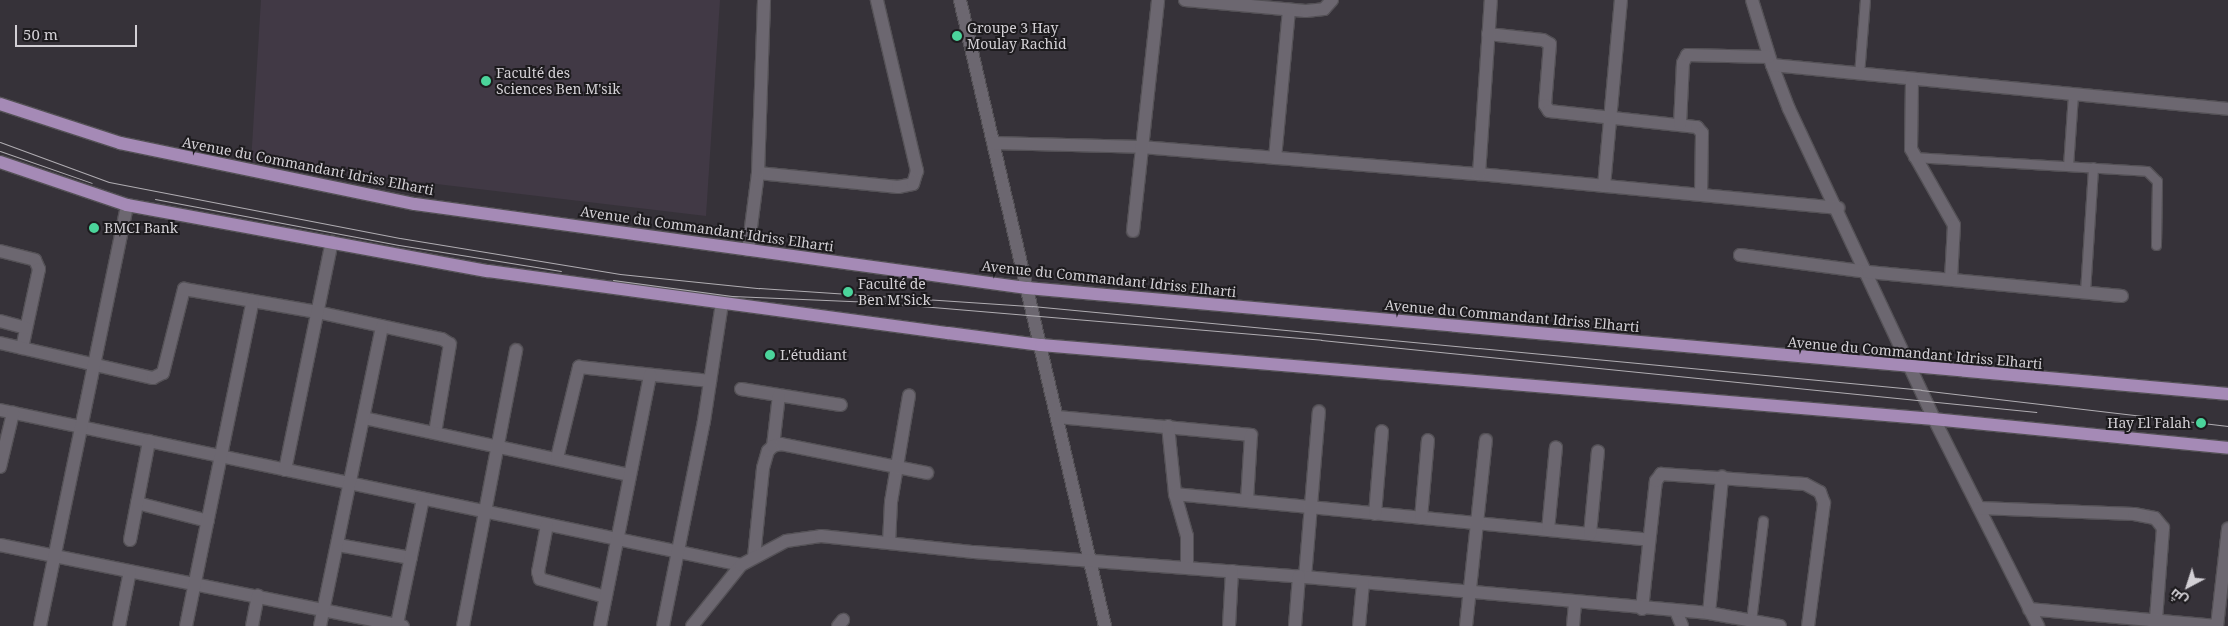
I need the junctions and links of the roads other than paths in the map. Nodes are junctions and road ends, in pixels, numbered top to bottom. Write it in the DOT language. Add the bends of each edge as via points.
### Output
graph roads {
  1 [pos="764,0"];
  2 [pos="878,0"];
  3 [pos="960,0"];
  4 [pos="1158,0"];
  5 [pos="1185,0"];
  6 [pos="1332,0"];
  7 [pos="1491,0"];
  8 [pos="1621,0"];
  9 [pos="1752,0"];
  10 [pos="1865,0"];
  11 [pos="1289,10"];
  12 [pos="1488,34"];
  13 [pos="1770,61"];
  14 [pos="1859,74"];
  15 [pos="1912,79"];
  16 [pos="2072,94"];
  17 [pos="0,104"];
  18 [pos="2228,109"];
  19 [pos="1610,118"];
  20 [pos="1680,124"];
  21 [pos="993,143"];
  22 [pos="1141,147"];
  23 [pos="1275,158"];
  24 [pos="1913,158"];
  25 [pos="0,162"];
  26 [pos="2068,166"];
  27 [pos="2093,167"];
  28 [pos="758,173"];
  29 [pos="1478,174"];
  30 [pos="1604,186"];
  31 [pos="1701,194"];
  32 [pos="127,205"];
  33 [pos="1838,208"];
  34 [pos="1133,231"];
  35 [pos="332,242"];
  36 [pos="2156,245"];
  37 [pos="748,250"];
  38 [pos="0,252"];
  39 [pos="1740,255"];
  40 [pos="1868,272"];
  41 [pos="1951,279"];
  42 [pos="1027,288"];
  43 [pos="2085,292"];
  44 [pos="2122,296"];
  45 [pos="252,301"];
  46 [pos="722,303"];
  47 [pos="317,312"];
  48 [pos="0,321"];
  49 [pos="382,326"];
  50 [pos="26,328"];
  51 [pos="0,343"];
  52 [pos="1041,345"];
  53 [pos="22,348"];
  54 [pos="516,350"];
  55 [pos="95,363"];
  56 [pos="1911,367"];
  57 [pos="650,375"];
  58 [pos="710,381"];
  59 [pos="742,388"];
  60 [pos="2228,394"];
  61 [pos="779,395"];
  62 [pos="909,396"];
  63 [pos="840,405"];
  64 [pos="0,410"];
  65 [pos="1319,412"];
  66 [pos="14,413"];
  67 [pos="1058,417"];
  68 [pos="364,418"];
  69 [pos="1934,419"];
  70 [pos="1168,426"];
  71 [pos="80,427"];
  72 [pos="1382,431"];
  73 [pos="435,433"];
  74 [pos="1428,440"];
  75 [pos="1486,440"];
  76 [pos="149,441"];
  77 [pos="498,445"];
  78 [pos="773,446"];
  79 [pos="1556,447"];
  80 [pos="2228,448"];
  81 [pos="1598,451"];
  82 [pos="222,457"];
  83 [pos="557,458"];
  84 [pos="0,467"];
  85 [pos="897,467"];
  86 [pos="285,470"];
  87 [pos="927,474"];
  88 [pos="630,475"];
  89 [pos="1722,477"];
  90 [pos="351,484"];
  91 [pos="1176,494"];
  92 [pos="423,499"];
  93 [pos="1247,501"];
  94 [pos="137,503"];
  95 [pos="1310,508"];
  96 [pos="1979,508"];
  97 [pos="487,512"];
  98 [pos="1375,514"];
  99 [pos="1421,518"];
  100 [pos="208,521"];
  101 [pos="1763,521"];
  102 [pos="1478,524"];
  103 [pos="547,525"];
  104 [pos="2228,529"];
  105 [pos="1548,530"];
  106 [pos="1590,534"];
  107 [pos="617,539"];
  108 [pos="130,540"];
  109 [pos="1649,540"];
  110 [pos="889,543"];
  111 [pos="338,544"];
  112 [pos="0,546"];
  113 [pos="678,552"];
  114 [pos="54,555"];
  115 [pos="754,557"];
  116 [pos="411,558"];
  117 [pos="1091,561"];
  118 [pos="741,565"];
  119 [pos="1187,568"];
  120 [pos="130,571"];
  121 [pos="1232,571"];
  122 [pos="1302,576"];
  123 [pos="1363,583"];
  124 [pos="195,584"];
  125 [pos="1470,594"];
  126 [pos="258,596"];
  127 [pos="606,597"];
  128 [pos="1575,603"];
  129 [pos="1642,609"];
  130 [pos="2029,609"];
  131 [pos="323,610"];
  132 [pos="1676,611"];
  133 [pos="1709,613"];
  134 [pos="2156,619"];
  135 [pos="1751,621"];
  136 [pos="393,625"];
  137 [pos="40,626"];
  138 [pos="119,626"];
  139 [pos="186,626"];
  140 [pos="252,626"];
  141 [pos="320,626"];
  142 [pos="463,626"];
  143 [pos="600,626"];
  144 [pos="663,626"];
  145 [pos="692,626"];
  146 [pos="1104,626"];
  147 [pos="1229,626"];
  148 [pos="1295,626"];
  149 [pos="1359,626"];
  150 [pos="1466,626"];
  151 [pos="1573,626"];
  152 [pos="1682,626"];
  153 [pos="1780,626"];
  154 [pos="1808,626"];
  155 [pos="2038,626"];
  156 [pos="2216,626"];
  1 -- 28 [label="street"];
  2 -- 28 [label="street" via="917,171 913,184 898,187"];
  3 -- 21 [label="street"];
  4 -- 22 [label="street"];
  5 -- 11 [label="street"];
  6 -- 11 [label="street" via="1324,9"];
  7 -- 12 [label="street"];
  8 -- 19 [label="street"];
  9 -- 13 [label="street"];
  10 -- 14 [label="lane"];
  11 -- 23 [label="street"];
  12 -- 19 [label="street" via="1543,40 1550,44 1545,105 1549,111"];
  12 -- 29 [label="street"];
  13 -- 14 [label="street"];
  13 -- 20 [label="street" via="1687,55 1683,63"];
  13 -- 33 [label="street"];
  14 -- 15 [label="street"];
  15 -- 16 [label="street"];
  15 -- 24 [label="street"];
  16 -- 18 [label="street"];
  16 -- 26 [label="lane"];
  17 -- 37 [label="main road, Avenue du Commandant Idriss Elharti" via="120,143 415,204"];
  19 -- 20 [label="street"];
  19 -- 30 [label="street"];
  20 -- 31 [label="street" via="1697,128 1702,134"];
  21 -- 22 [label="street"];
  21 -- 42 [label="street"];
  22 -- 23 [label="street"];
  22 -- 34 [label="street"];
  23 -- 29 [label="street"];
  24 -- 26 [label="lane"];
  24 -- 41 [label="street" via="1954,225"];
  25 -- 32 [label="main road"];
  26 -- 27 [label="lane"];
  27 -- 36 [label="lane" via="2153,174 2158,190"];
  27 -- 43 [label="lane"];
  28 -- 37 [label="street"];
  29 -- 30 [label="street"];
  30 -- 31 [label="street"];
  31 -- 33 [label="street"];
  32 -- 35 [label="main road"];
  32 -- 55 [label="street"];
  33 -- 40 [label="street"];
  35 -- 46 [label="main road" via="488,271"];
  35 -- 47 [label="street"];
  37 -- 42 [label="main road, Avenue du Commandant Idriss Elharti"];
  38 -- 50 [label="street" via="38,263"];
  39 -- 40 [label="street"];
  40 -- 41 [label="street"];
  40 -- 56 [label="street"];
  41 -- 43 [label="street"];
  42 -- 52 [label="street"];
  42 -- 56 [label="main road, Avenue du Commandant Idriss Elharti"];
  43 -- 44 [label="street"];
  45 -- 47 [label="street"];
  45 -- 55 [label="street" via="184,289 168,355 159,377"];
  45 -- 82 [label="street"];
  46 -- 52 [label="main road"];
  46 -- 58 [label="street"];
  47 -- 49 [label="street"];
  47 -- 86 [label="street"];
  48 -- 50 [label="street"];
  49 -- 68 [label="street"];
  49 -- 73 [label="street" via="450,344"];
  50 -- 53 [label="street"];
  51 -- 53 [label="street"];
  52 -- 67 [label="street"];
  52 -- 69 [label="main road"];
  53 -- 55 [label="street"];
  54 -- 77 [label="street"];
  55 -- 71 [label="street"];
  56 -- 60 [label="main road, Avenue du Commandant Idriss Elharti"];
  56 -- 69 [label="street"];
  57 -- 58 [label="street"];
  57 -- 83 [label="street" via="580,367"];
  57 -- 88 [label="street"];
  58 -- 113 [label="street"];
  59 -- 61 [label="street"];
  61 -- 63 [label="street"];
  61 -- 78 [label="street"];
  62 -- 85 [label="street"];
  64 -- 66 [label="street"];
  65 -- 95 [label="street"];
  66 -- 71 [label="street"];
  66 -- 84 [label="street"];
  67 -- 70 [label="street"];
  67 -- 117 [label="street"];
  68 -- 73 [label="street"];
  68 -- 90 [label="street"];
  69 -- 80 [label="main road"];
  69 -- 96 [label="street"];
  70 -- 91 [label="street"];
  70 -- 93 [label="street" via="1251,435"];
  71 -- 76 [label="street"];
  71 -- 114 [label="street"];
  72 -- 98 [label="street"];
  73 -- 77 [label="street"];
  74 -- 99 [label="street"];
  75 -- 102 [label="street"];
  76 -- 82 [label="street"];
  76 -- 94 [label="street"];
  77 -- 83 [label="street"];
  77 -- 97 [label="street"];
  78 -- 85 [label="street" via="781,444"];
  78 -- 115 [label="street" via="763,468"];
  79 -- 105 [label="street"];
  81 -- 106 [label="street"];
  82 -- 86 [label="street"];
  82 -- 100 [label="street"];
  83 -- 88 [label="street"];
  85 -- 87 [label="street"];
  85 -- 110 [label="street"];
  86 -- 90 [label="street"];
  88 -- 107 [label="street"];
  89 -- 109 [label="street" via="1661,474 1656,480"];
  89 -- 133 [label="street"];
  89 -- 154 [label="street" via="1805,484 1814,487 1824,498"];
  90 -- 92 [label="street"];
  90 -- 111 [label="street"];
  91 -- 93 [label="street"];
  91 -- 119 [label="street" via="1187,536"];
  92 -- 97 [label="street"];
  92 -- 116 [label="street"];
  93 -- 95 [label="street"];
  94 -- 100 [label="street"];
  94 -- 108 [label="street"];
  95 -- 98 [label="street"];
  95 -- 122 [label="street"];
  96 -- 130 [label="street"];
  96 -- 134 [label="street" via="2134,514 2155,518 2163,528"];
  97 -- 103 [label="street"];
  97 -- 142 [label="street"];
  98 -- 99 [label="street"];
  99 -- 102 [label="street"];
  100 -- 124 [label="street"];
  101 -- 135 [label="lane"];
  102 -- 105 [label="street"];
  102 -- 125 [label="street"];
  103 -- 107 [label="street"];
  103 -- 127 [label="street" via="538,572 540,579"];
  104 -- 156 [label="street"];
  105 -- 106 [label="street"];
  106 -- 109 [label="street"];
  107 -- 113 [label="street"];
  107 -- 127 [label="street"];
  109 -- 129 [label="street"];
  110 -- 115 [label="street" via="821,536 786,541"];
  110 -- 117 [label="street"];
  111 -- 116 [label="street"];
  111 -- 131 [label="street"];
  112 -- 114 [label="street"];
  113 -- 118 [label="street"];
  113 -- 144 [label="street"];
  114 -- 120 [label="street"];
  114 -- 137 [label="street"];
  115 -- 118 [label="street"];
  116 -- 136 [label="street"];
  117 -- 119 [label="street"];
  117 -- 146 [label="street"];
  118 -- 145 [label="street"];
  119 -- 121 [label="street"];
  120 -- 124 [label="street"];
  120 -- 138 [label="street"];
  121 -- 122 [label="street"];
  121 -- 147 [label="street"];
  122 -- 123 [label="street"];
  122 -- 148 [label="street"];
  123 -- 125 [label="street"];
  123 -- 149 [label="street"];
  124 -- 126 [label="street"];
  124 -- 139 [label="street"];
  125 -- 128 [label="street"];
  125 -- 150 [label="street"];
  126 -- 131 [label="street"];
  126 -- 140 [label="street"];
  127 -- 143 [label="street"];
  128 -- 129 [label="street"];
  128 -- 151 [label="street"];
  129 -- 132 [label="street"];
  130 -- 134 [label="street"];
  130 -- 155 [label="street"];
  131 -- 136 [label="street"];
  131 -- 141 [label="street"];
  132 -- 133 [label="street"];
  132 -- 152 [label="street"];
  133 -- 135 [label="street"];
  134 -- 156 [label="street"];
  135 -- 153 [label="street"];
}
